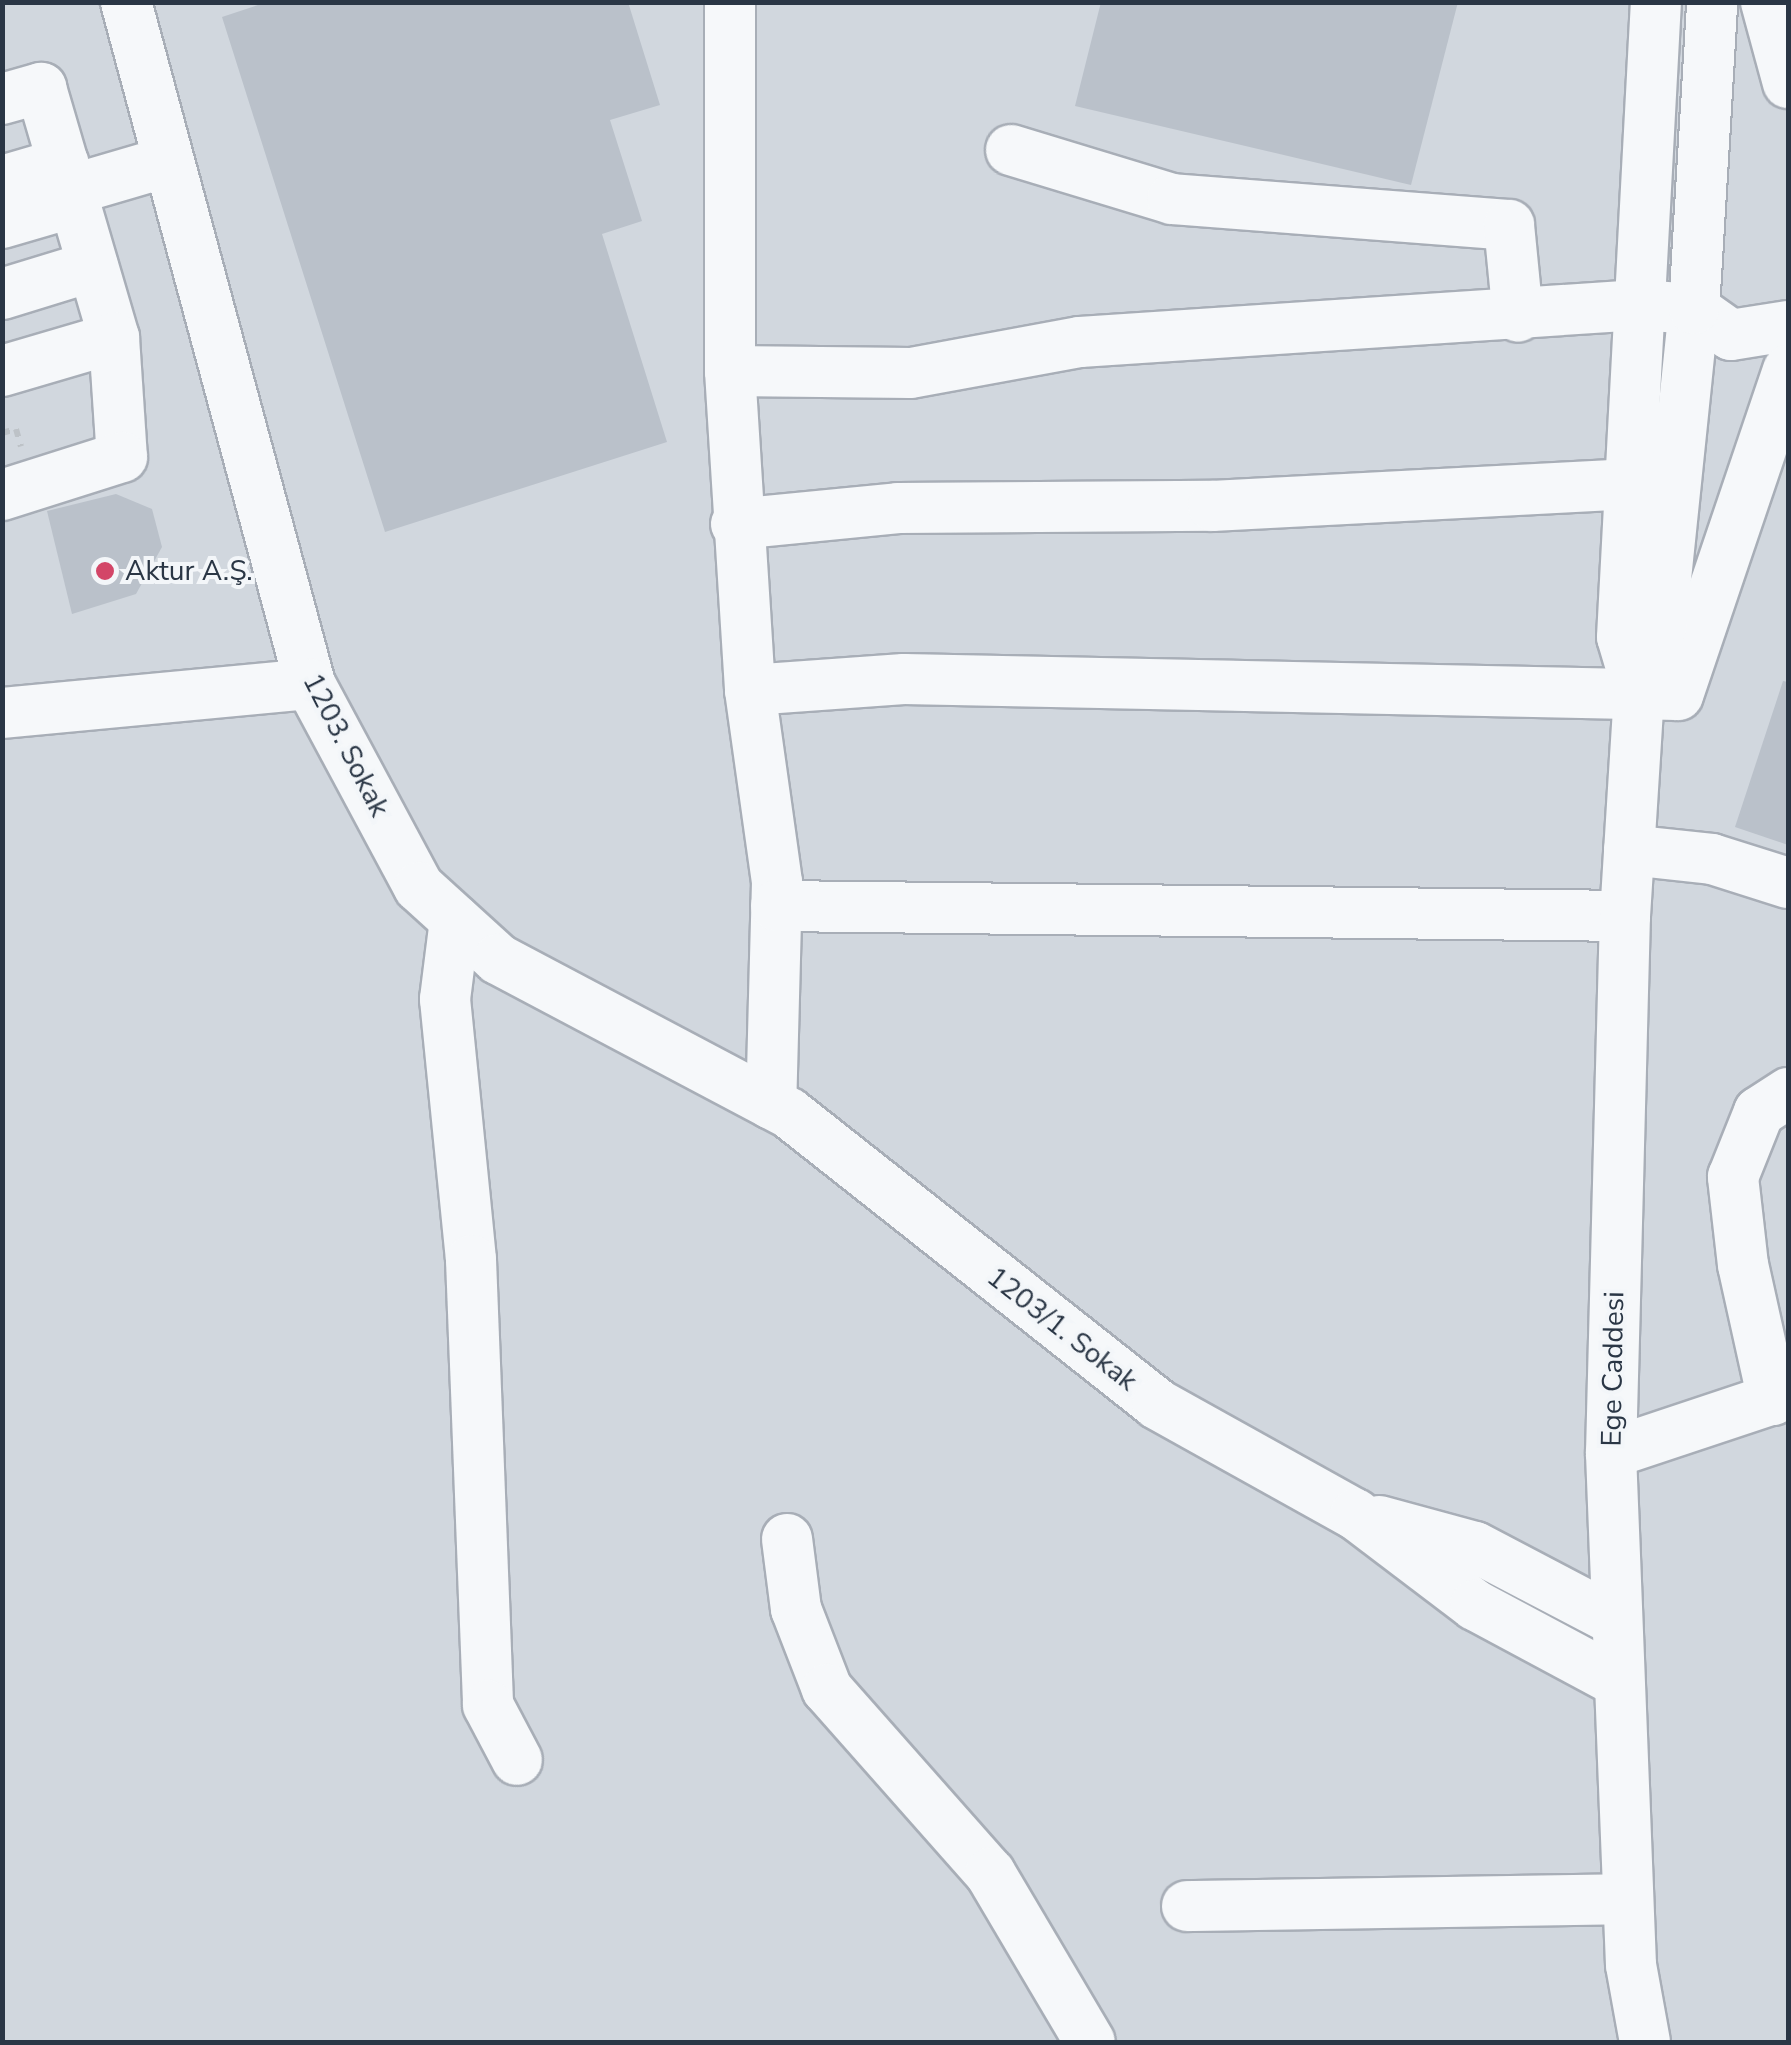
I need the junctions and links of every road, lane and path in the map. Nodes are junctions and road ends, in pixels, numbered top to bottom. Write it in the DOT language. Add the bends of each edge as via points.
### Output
graph roads {
  1 [pos="126,2"];
  2 [pos="730,2"];
  3 [pos="1656,2"];
  4 [pos="1712,2"];
  5 [pos="1766,2"];
  6 [pos="1788,83"];
  7 [pos="2,99"];
  8 [pos="2,149"];
  9 [pos="1011,150"];
  10 [pos="163,163"];
  11 [pos="2,181"];
  12 [pos="2,223"];
  13 [pos="82,229"];
  14 [pos="2,261"];
  15 [pos="2,294"];
  16 [pos="1639,306"];
  17 [pos="1694,310"];
  18 [pos="1518,317"];
  19 [pos="1788,326"];
  20 [pos="2,335"];
  21 [pos="1788,370"];
  22 [pos="2,371"];
  23 [pos="730,371"];
  24 [pos="1630,484"];
  25 [pos="2,495"];
  26 [pos="736,524"];
  27 [pos="310,684"];
  28 [pos="750,690"];
  29 [pos="1639,694"];
  30 [pos="2,714"];
  31 [pos="1630,850"];
  32 [pos="1788,883"];
  33 [pos="776,906"];
  34 [pos="1626,916"];
  35 [pos="455,920"];
  36 [pos="1788,1093"];
  37 [pos="780,1109"];
  38 [pos="1781,1397"];
  39 [pos="1611,1453"];
  40 [pos="1355,1514"];
  41 [pos="787,1538"];
  42 [pos="1614,1620"];
  43 [pos="1617,1681"];
  44 [pos="517,1760"];
  45 [pos="1628,1899"];
  46 [pos="1187,1906"];
  47 [pos="1631,1965"];
  48 [pos="1090,2042"];
  49 [pos="1620,2042"];
  50 [pos="1645,2042"];
  1 -- 10 [label="street, 1203. Sokak"];
  2 -- 23 [label="street"];
  3 -- 16 [label="street"];
  4 -- 17 [label="street"];
  5 -- 6 [label="street"];
  7 -- 13 [label="street" via="41,88"];
  8 -- 13 [label="street"];
  9 -- 18 [label="street" via="1172,199 1509,225"];
  10 -- 13 [label="street"];
  10 -- 27 [label="street, 1203. Sokak"];
  11 -- 13 [label="street"];
  12 -- 13 [label="street"];
  13 -- 14 [label="street"];
  13 -- 15 [label="street"];
  13 -- 20 [label="street"];
  13 -- 22 [label="street"];
  13 -- 25 [label="street" via="122,457"];
  16 -- 17 [label="street"];
  16 -- 18 [label="street"];
  16 -- 24 [label="street"];
  17 -- 19 [label="street" via="1730,335"];
  17 -- 29 [label="street" via="1660,627"];
  18 -- 23 [label="street" via="1080,342 911,373"];
  21 -- 29 [label="street" via="1678,694"];
  23 -- 26 [label="street"];
  24 -- 26 [label="street" via="1213,506 898,508"];
  24 -- 29 [label="street" via="1622,637"];
  26 -- 28 [label="street"];
  27 -- 30 [label="street"];
  27 -- 35 [label="street, 1203. Sokak" via="419,888"];
  28 -- 29 [label="street" via="904,679"];
  28 -- 33 [label="street"];
  29 -- 31 [label="street, Ege Caddesi"];
  31 -- 32 [label="street" via="1712,859"];
  31 -- 34 [label="street, Ege Caddesi"];
  33 -- 34 [label="street"];
  33 -- 37 [label="street"];
  34 -- 39 [label="street, Ege Caddesi"];
  35 -- 37 [label="street, 1203. Sokak" via="498,959"];
  35 -- 44 [label="street" via="444,999 470,1260 488,1705"];
  36 -- 38 [label="street" via="1759,1112 1733,1177 1743,1264"];
  37 -- 40 [label="street, 1203/1. Sokak" via="1157,1404"];
  38 -- 39 [label="street"];
  39 -- 42 [label="street, Ege Caddesi"];
  40 -- 42 [label="street, 1203/1. Sokak" via="1476,1547"];
  40 -- 43 [label="street, 1203/1. Sokak" via="1475,1604"];
  41 -- 48 [label="street" via="796,1608 827,1688 990,1872"];
  42 -- 43 [label="street, Ege Caddesi"];
  43 -- 45 [label="street, Ege Caddesi"];
  45 -- 46 [label="street"];
  45 -- 47 [label="street, Ege Caddesi"];
  47 -- 49 [label="street"];
  47 -- 50 [label="street, Ege Caddesi"];
}
